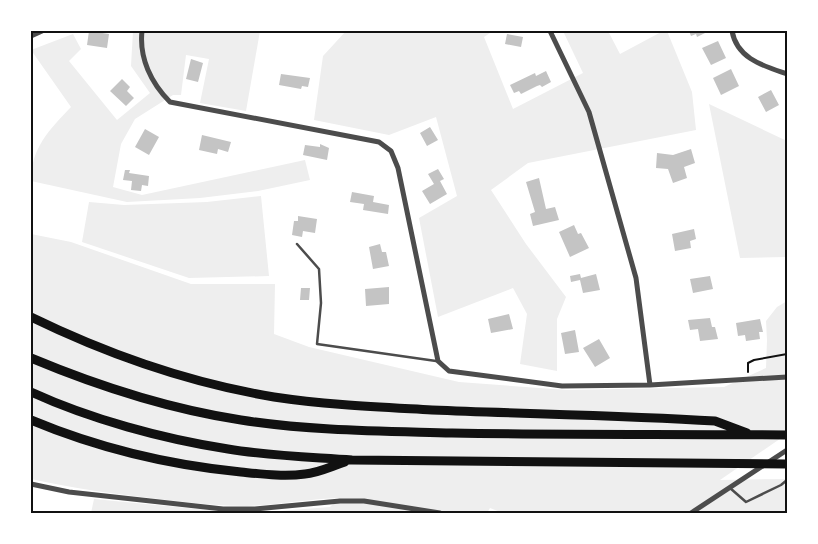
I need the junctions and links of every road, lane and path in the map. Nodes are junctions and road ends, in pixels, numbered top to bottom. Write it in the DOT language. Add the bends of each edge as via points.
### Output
graph roads {
  1 [pos="42,31"];
  2 [pos="142,31"];
  3 [pos="550,31"];
  4 [pos="732,31"];
  5 [pos="31,36"];
  6 [pos="787,74"];
  7 [pos="297,244"];
  8 [pos="31,316"];
  9 [pos="787,354"];
  10 [pos="31,358"];
  11 [pos="438,361"];
  12 [pos="787,377"];
  13 [pos="748,379"];
  14 [pos="650,385"];
  15 [pos="31,392"];
  16 [pos="31,420"];
  17 [pos="752,434"];
  18 [pos="787,434"];
  19 [pos="787,450"];
  20 [pos="352,460"];
  21 [pos="787,464"];
  22 [pos="787,480"];
  23 [pos="31,484"];
  24 [pos="730,488"];
  25 [pos="440,513"];
  26 [pos="691,513"];
  1 -- 5 [label="street"];
  2 -- 11 [label="street" via="140,42 150,78 170,102 379,142 391,151 398,168"];
  3 -- 14 [label="street" via="589,112 600,149 636,278"];
  4 -- 6 [label="street" via="740,49 754,62"];
  7 -- 11 [label="lane" via="319,269 321,303 317,344"];
  8 -- 17 [label="highway" via="133,360 180,375 272,396 390,408 715,421"];
  9 -- 13 [label="path" via="748,363"];
  10 -- 17 [label="highway" via="72,375 177,407 300,428 482,434"];
  11 -- 14 [label="street" via="449,371 562,386"];
  12 -- 13 [label="street"];
  13 -- 14 [label="street"];
  15 -- 20 [label="highway" via="176,440 284,456"];
  16 -- 20 [label="highway" via="140,456 219,470 306,474"];
  17 -- 18 [label="highway"];
  19 -- 24 [label="street"];
  20 -- 21 [label="highway"];
  22 -- 24 [label="lane" via="746,502"];
  23 -- 25 [label="street" via="69,492 223,509 364,501"];
  24 -- 26 [label="street"];
}
